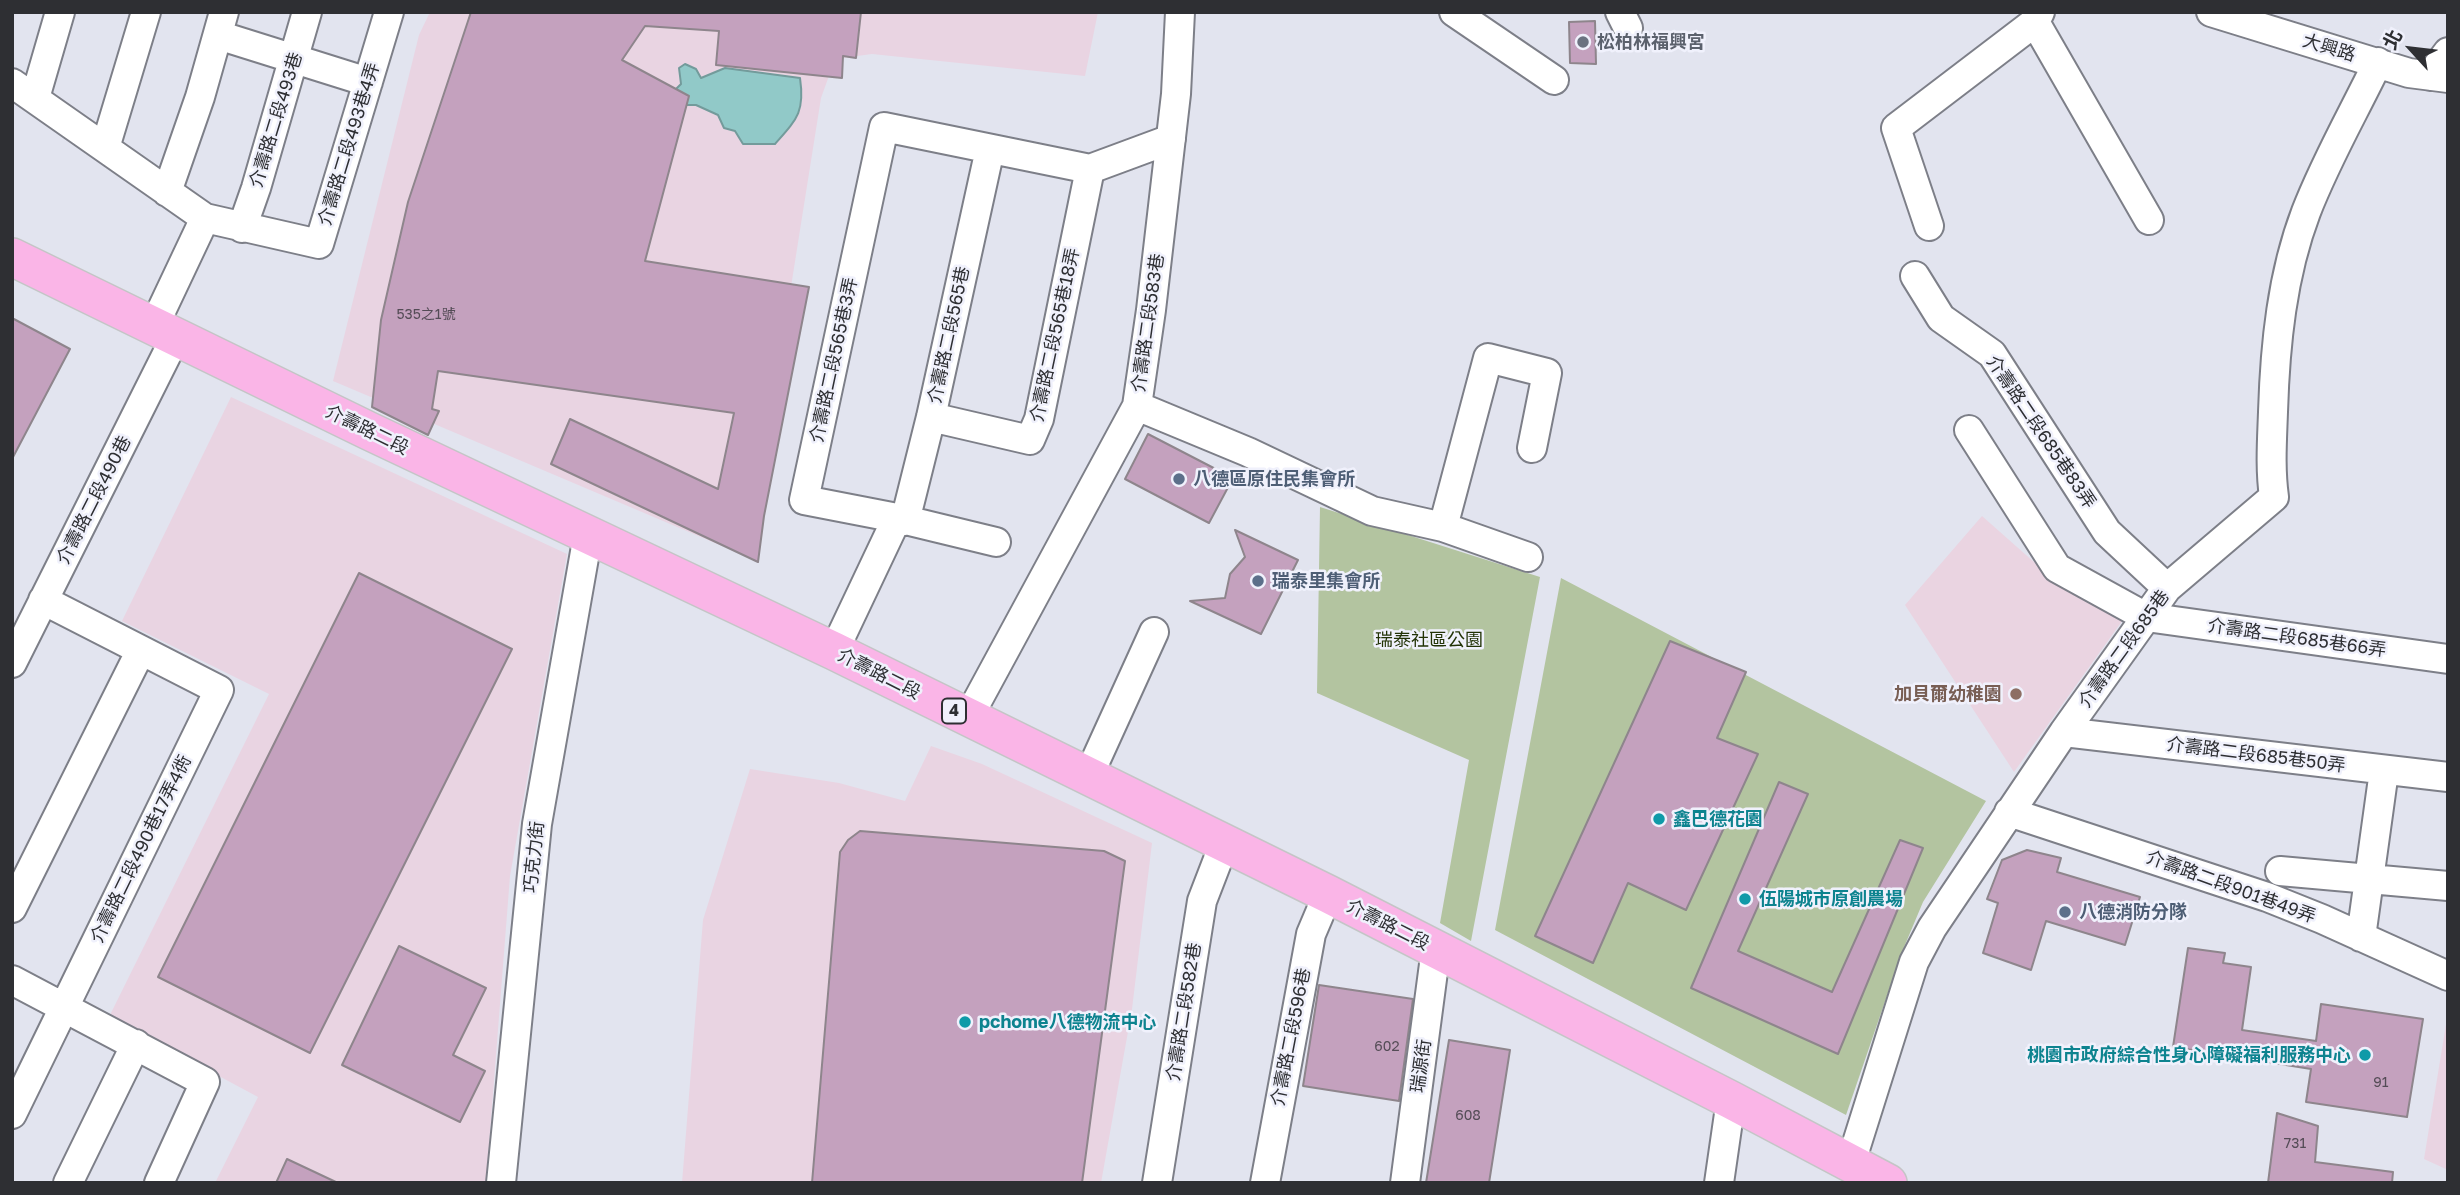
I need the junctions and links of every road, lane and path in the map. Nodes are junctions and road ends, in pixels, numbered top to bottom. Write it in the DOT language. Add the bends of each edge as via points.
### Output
graph roads {
  1 [pos="61,12"];
  2 [pos="146,12"];
  3 [pos="307,12"];
  4 [pos="389,12"];
  5 [pos="1180,12"];
  6 [pos="1454,12"];
  7 [pos="2211,12"];
  8 [pos="2038,17"];
  9 [pos="221,23"];
  10 [pos="2448,52"];
  11 [pos="295,57"];
  12 [pos="2378,62"];
  13 [pos="2439,77"];
  14 [pos="1554,80"];
  15 [pos="368,82"];
  16 [pos="24,91"];
  17 [pos="1171,139"];
  18 [pos="105,148"];
  19 [pos="990,149"];
  20 [pos="1090,169"];
  21 [pos="167,192"];
  22 [pos="205,218"];
  23 [pos="2149,219"];
  24 [pos="1929,226"];
  25 [pos="242,228"];
  26 [pos="12,257"];
  27 [pos="1915,276"];
  28 [pos="164,333"];
  29 [pos="1137,406"];
  30 [pos="930,417"];
  31 [pos="1969,430"];
  32 [pos="1532,448"];
  33 [pos="901,519"];
  34 [pos="1443,527"];
  35 [pos="588,535"];
  36 [pos="996,542"];
  37 [pos="1528,557"];
  38 [pos="2167,588"];
  39 [pos="43,600"];
  40 [pos="2146,617"];
  41 [pos="1154,632"];
  42 [pos="141,650"];
  43 [pos="834,651"];
  44 [pos="2448,659"];
  45 [pos="12,663"];
  46 [pos="968,718"];
  47 [pos="2064,732"];
  48 [pos="2384,771"];
  49 [pos="1088,777"];
  50 [pos="2448,777"];
  51 [pos="2009,812"];
  52 [pos="1224,844"];
  53 [pos="2280,871"];
  54 [pos="2370,879"];
  55 [pos="2448,886"];
  56 [pos="1328,894"];
  57 [pos="12,908"];
  58 [pos="2361,937"];
  59 [pos="1436,949"];
  60 [pos="2448,976"];
  61 [pos="12,980"];
  62 [pos="63,1007"];
  63 [pos="136,1044"];
  64 [pos="1731,1100"];
  65 [pos="12,1114"];
  66 [pos="1851,1162"];
  67 [pos="68,1183"];
  68 [pos="159,1183"];
  69 [pos="501,1183"];
  70 [pos="1157,1183"];
  71 [pos="1265,1183"];
  72 [pos="1405,1183"];
  73 [pos="1719,1183"];
  74 [pos="1888,1183"];
  1 -- 16 [label="street"];
  2 -- 18 [label="street"];
  3 -- 11 [label="street, 介壽路二段493巷"];
  4 -- 15 [label="street, 介壽路二段493巷4弄"];
  5 -- 17 [label="street, 介壽路二段583巷"];
  6 -- 14 [label="street"];
  7 -- 12 [label="street, 大興路"];
  8 -- 23 [label="street"];
  8 -- 24 [label="street" via="1896,128"];
  9 -- 11 [label="street"];
  9 -- 21 [label="street"];
  10 -- 13 [label="street"];
  11 -- 15 [label="street"];
  11 -- 25 [label="street, 介壽路二段493巷"];
  12 -- 13 [label="street, 大興路"];
  12 -- 38 [label="street, 介壽路二段685巷" via="2305,214 2286,282 2275,362 2274,497"];
  15 -- 25 [label="street, 介壽路二段493巷4弄" via="319,244"];
  16 -- 18 [label="street, 介壽路二段493巷4弄"];
  17 -- 20 [label="street"];
  17 -- 29 [label="street, 介壽路二段583巷"];
  18 -- 21 [label="street, 介壽路二段493巷4弄"];
  19 -- 20 [label="street"];
  19 -- 30 [label="street, 介壽路二段565巷"];
  19 -- 33 [label="street, 介壽路二段565巷3弄" via="884,127 804,500"];
  20 -- 30 [label="street, 介壽路二段565巷18弄" via="1039,419 1030,440"];
  21 -- 22 [label="street, 介壽路二段493巷4弄"];
  22 -- 25 [label="street, 介壽路二段493巷4弄"];
  22 -- 28 [label="street"];
  26 -- 28 [label="main road, 介壽路二段 / 4"];
  27 -- 38 [label="street, 介壽路二段685巷83弄" via="1941,318 1992,354 2107,532"];
  28 -- 35 [label="main road, 介壽路二段 / 4"];
  28 -- 39 [label="street, 介壽路二段490巷"];
  29 -- 34 [label="street" via="1372,511"];
  29 -- 46 [label="street, 介壽路二段583巷"];
  30 -- 33 [label="street, 介壽路二段565巷"];
  31 -- 40 [label="street" via="2057,568"];
  32 -- 34 [label="street" via="1547,373 1488,358"];
  33 -- 36 [label="street"];
  33 -- 43 [label="street, 介壽路二段565巷"];
  34 -- 37 [label="street"];
  35 -- 43 [label="main road, 介壽路二段 / 4"];
  35 -- 69 [label="street, 巧克力街" via="537,824"];
  38 -- 40 [label="street, 介壽路二段685巷"];
  39 -- 42 [label="street"];
  39 -- 45 [label="street, 介壽路二段490巷"];
  40 -- 44 [label="street, 介壽路二段685巷66弄"];
  40 -- 47 [label="street, 介壽路二段685巷"];
  41 -- 49 [label="street"];
  42 -- 57 [label="street"];
  42 -- 62 [label="street, 介壽路二段490巷17弄4衖" via="219,690"];
  43 -- 46 [label="main road, 介壽路二段 / 4"];
  46 -- 49 [label="main road, 介壽路二段 / 4"];
  47 -- 48 [label="street, 介壽路二段685巷50弄"];
  47 -- 51 [label="street, 介壽路二段685巷"];
  48 -- 50 [label="street, 介壽路二段685巷50弄"];
  48 -- 54 [label="street"];
  49 -- 52 [label="main road, 介壽路二段 / 4"];
  51 -- 58 [label="street, 介壽路二段901巷49弄" via="2267,897"];
  51 -- 66 [label="street, 介壽路二段685巷" via="1931,928 1914,962"];
  52 -- 56 [label="main road, 介壽路二段 / 4"];
  52 -- 70 [label="street, 介壽路二段582巷" via="1202,901"];
  53 -- 54 [label="street"];
  54 -- 55 [label="street"];
  54 -- 58 [label="street"];
  56 -- 59 [label="main road, 介壽路二段 / 4"];
  56 -- 71 [label="street, 介壽路二段596巷" via="1311,933"];
  58 -- 60 [label="street, 介壽路二段901巷49弄"];
  59 -- 64 [label="main road, 介壽路二段 / 4"];
  59 -- 72 [label="street, 瑞源街"];
  61 -- 62 [label="street"];
  62 -- 63 [label="street"];
  62 -- 65 [label="street, 介壽路二段490巷17弄4衖"];
  63 -- 67 [label="street"];
  63 -- 68 [label="street" via="205,1082"];
  64 -- 66 [label="main road, 介壽路二段 / 4"];
  64 -- 73 [label="street"];
  66 -- 74 [label="main road, 介壽路二段 / 4"];
}
